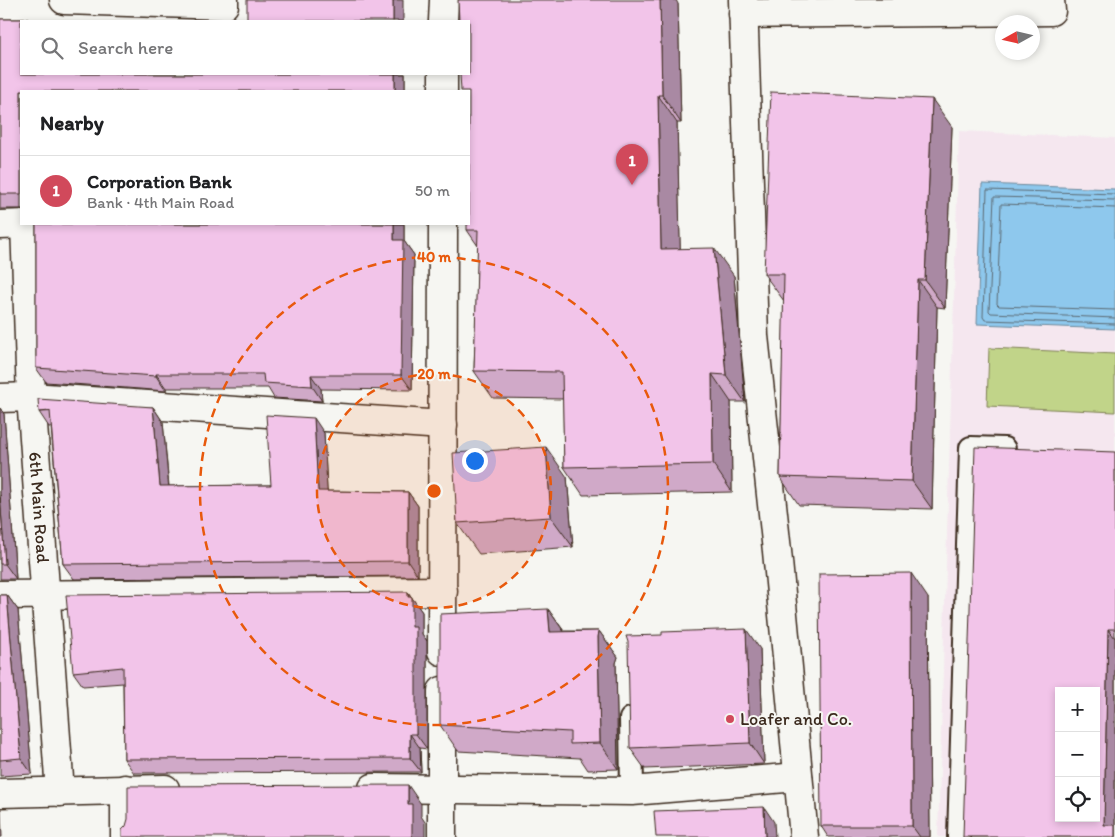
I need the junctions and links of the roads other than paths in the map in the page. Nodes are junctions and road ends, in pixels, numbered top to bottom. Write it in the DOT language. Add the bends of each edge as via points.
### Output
graph roads {
  1 [pos="64,0"];
  2 [pos="444,0"];
  3 [pos="1050,0"];
  4 [pos="224,3"];
  5 [pos="743,7"];
  6 [pos="444,20"];
  7 [pos="443,75"];
  8 [pos="443,90"];
  9 [pos="20,224"];
  10 [pos="0,225"];
  11 [pos="26,225"];
  12 [pos="443,225"];
  13 [pos="31,397"];
  14 [pos="0,398"];
  15 [pos="443,425"];
  16 [pos="1029,450"];
  17 [pos="443,591"];
  18 [pos="46,594"];
  19 [pos="0,595"];
  20 [pos="630,702"];
  21 [pos="798,777"];
  22 [pos="353,788"];
  23 [pos="442,788"];
  24 [pos="125,789"];
  25 [pos="185,789"];
  26 [pos="632,791"];
  27 [pos="60,792"];
  28 [pos="0,793"];
  29 [pos="125,837"];
  30 [pos="442,837"];
  31 [pos="804,837"];
  32 [pos="959,837"];
  1 -- 4 [label="street"];
  2 -- 6 [label="street"];
  3 -- 5 [label="street" via="1050,11"];
  5 -- 21 [label="street" via="754,336 778,551"];
  7 -- 8 [label="street"];
  9 -- 10 [label="street"];
  11 -- 13 [label="street, 6th Main Road"];
  12 -- 15 [label="street"];
  13 -- 14 [label="street"];
  13 -- 15 [label="street"];
  13 -- 18 [label="street, 6th Main Road"];
  15 -- 17 [label="street"];
  16 -- 32 [label="lane" via="971,448"];
  17 -- 18 [label="street"];
  17 -- 23 [label="street"];
  18 -- 19 [label="street"];
  18 -- 27 [label="street, 6th Main Road"];
  20 -- 26 [label="lane"];
  21 -- 26 [label="street"];
  21 -- 31 [label="street"];
  22 -- 23 [label="street"];
  23 -- 26 [label="street"];
  23 -- 30 [label="street"];
  24 -- 25 [label="street"];
  24 -- 27 [label="street"];
  24 -- 29 [label="street"];
  27 -- 28 [label="street"];
}
